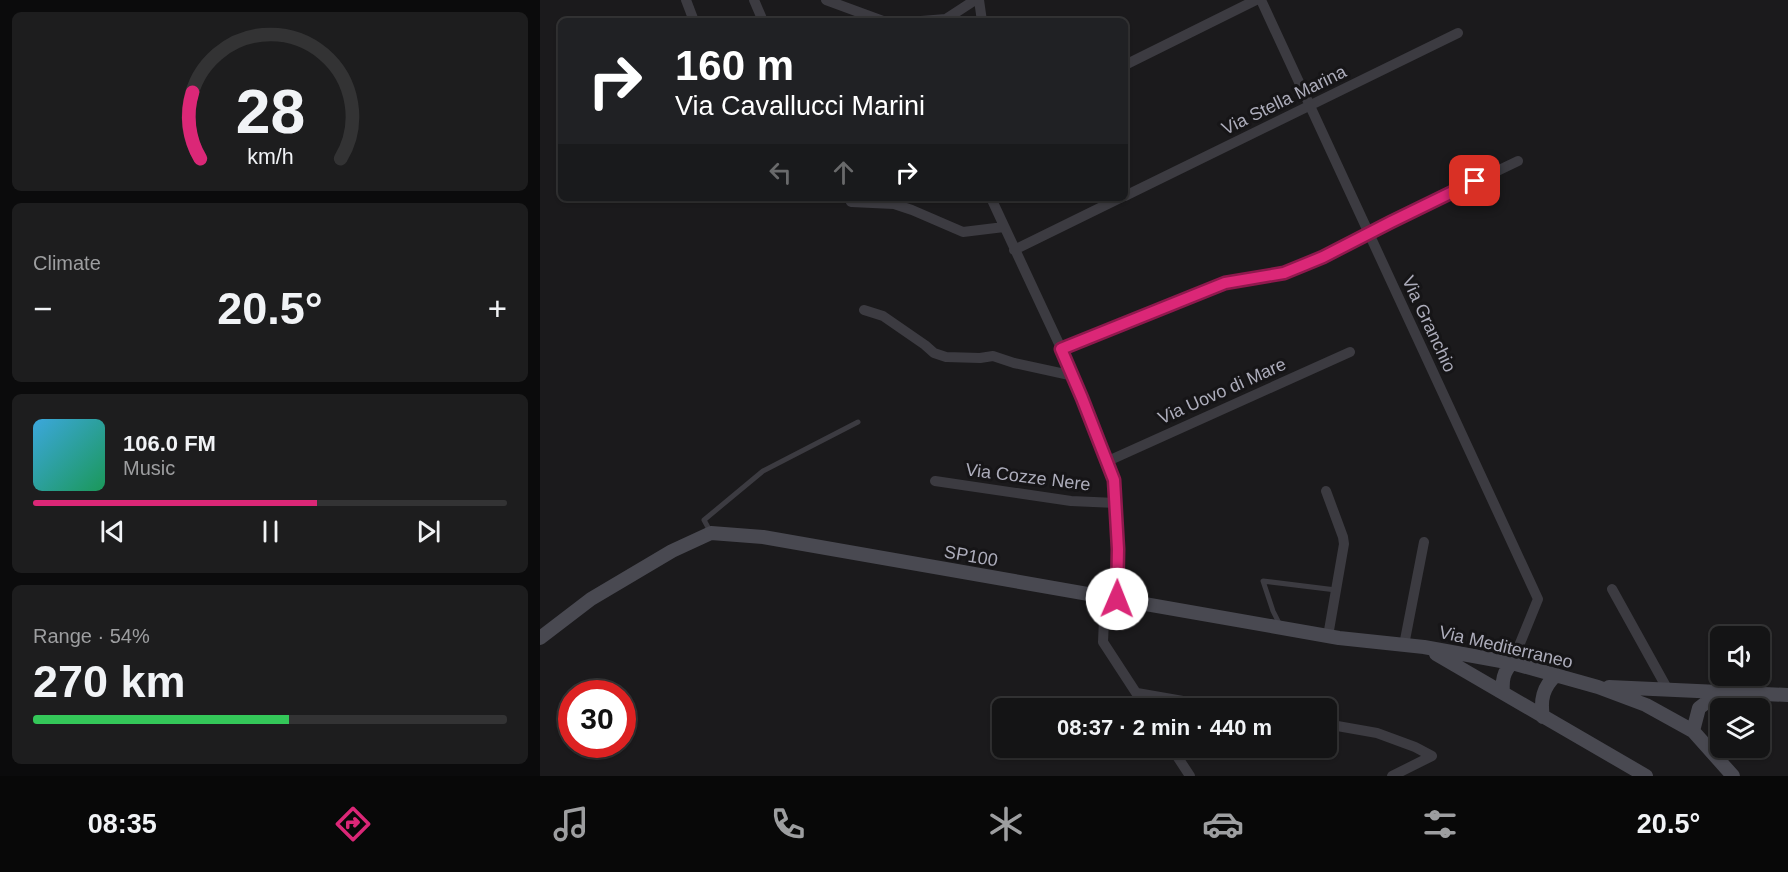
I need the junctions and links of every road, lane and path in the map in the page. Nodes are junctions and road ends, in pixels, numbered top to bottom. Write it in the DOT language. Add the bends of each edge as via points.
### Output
graph roads {
  1 [pos="686,0"];
  2 [pos="754,0"];
  3 [pos="826,0"];
  4 [pos="975,0"];
  5 [pos="980,0"];
  6 [pos="1256,0"];
  7 [pos="1261,0"];
  8 [pos="693,18"];
  9 [pos="759,18"];
  10 [pos="875,18"];
  11 [pos="946,18"];
  12 [pos="982,18"];
  13 [pos="1458,33"];
  14 [pos="1128,64"];
  15 [pos="1310,105"];
  16 [pos="1518,161"];
  17 [pos="1128,195"];
  18 [pos="850,201"];
  19 [pos="992,201"];
  20 [pos="1114,201"];
  21 [pos="1004,227"];
  22 [pos="1369,232"];
  23 [pos="1014,250"];
  24 [pos="864,310"];
  25 [pos="1061,349"];
  26 [pos="1350,352"];
  27 [pos="1074,376"];
  28 [pos="858,422"];
  29 [pos="1108,460"];
  30 [pos="935,481"];
  31 [pos="1326,491"];
  32 [pos="1116,503"];
  33 [pos="711,533"];
  34 [pos="1424,542"];
  35 [pos="1612,589"];
  36 [pos="1336,590"];
  37 [pos="1111,598"];
  38 [pos="1281,628"];
  39 [pos="1328,636"];
  40 [pos="540,638"];
  41 [pos="1404,645"];
  42 [pos="1424,647"];
  43 [pos="1512,663"];
  44 [pos="1556,675"];
  45 [pos="1598,687"];
  46 [pos="1668,690"];
  47 [pos="1720,692"];
  48 [pos="1137,693"];
  49 [pos="1503,693"];
  50 [pos="1788,695"];
  51 [pos="1140,698"];
  52 [pos="1166,698"];
  53 [pos="1543,717"];
  54 [pos="1337,726"];
  55 [pos="1693,731"];
  56 [pos="1178,758"];
  57 [pos="1190,776"];
  58 [pos="1392,776"];
  59 [pos="1646,776"];
  60 [pos="1733,776"];
  1 -- 8 [label="street"];
  2 -- 9 [label="street"];
  3 -- 10 [label="street"];
  4 -- 11 [label="street"];
  5 -- 12 [label="street"];
  6 -- 14 [label="street"];
  7 -- 15 [label="street, Via Granchio"];
  13 -- 15 [label="street, Via Stella Marina"];
  15 -- 17 [label="street, Via Stella Marina"];
  15 -- 22 [label="street, Via Granchio"];
  16 -- 22 [label="street"];
  18 -- 21 [label="street" via="894,204 963,232"];
  19 -- 21 [label="street"];
  20 -- 23 [label="street"];
  21 -- 23 [label="street"];
  22 -- 25 [label="street" via="1284,273 1225,283"];
  22 -- 43 [label="street, Via Granchio" via="1538,598"];
  23 -- 25 [label="street"];
  24 -- 27 [label="street" via="884,316 934,353 946,357 993,356"];
  25 -- 27 [label="street"];
  26 -- 29 [label="street, Via Uovo di Mare"];
  27 -- 29 [label="street"];
  28 -- 33 [label="lane" via="763,471 704,520"];
  29 -- 32 [label="street"];
  30 -- 32 [label="street, Via Cozze Nere" via="1071,501"];
  31 -- 36 [label="street" via="1344,544"];
  32 -- 37 [label="street" via="1118,549"];
  33 -- 37 [label="main road, SP100 / SP100" via="763,537"];
  33 -- 40 [label="main road, SP100 / SP100" via="672,551 591,599"];
  34 -- 41 [label="street"];
  35 -- 46 [label="street"];
  36 -- 38 [label="lane" via="1263,581"];
  36 -- 39 [label="street"];
  37 -- 38 [label="main road, SP100 / SP100"];
  37 -- 48 [label="street" via="1103,642"];
  38 -- 39 [label="main road, SP100 / SP100"];
  39 -- 41 [label="main road, SP100 / SP100"];
  41 -- 42 [label="main road, SP100 / SP100"];
  42 -- 43 [label="main road, Via Mediterraneo"];
  42 -- 49 [label="main road, Via Mediterraneo"];
  43 -- 44 [label="main road, Via Mediterraneo"];
  43 -- 49 [label="main road" via="1503,677"];
  44 -- 45 [label="main road, Via Mediterraneo"];
  44 -- 53 [label="main road" via="1544,690"];
  45 -- 46 [label="main road"];
  45 -- 55 [label="main road, Via Mediterraneo" via="1646,705"];
  46 -- 47 [label="main road"];
  47 -- 50 [label="main road"];
  47 -- 55 [label="main road" via="1699,708"];
  48 -- 51 [label="street"];
  48 -- 52 [label="street"];
  49 -- 53 [label="main road, Via Mediterraneo"];
  53 -- 59 [label="main road, Via Mediterraneo"];
  54 -- 58 [label="street" via="1377,733 1432,756"];
  55 -- 60 [label="main road, Via Mediterraneo"];
  56 -- 57 [label="street"];
}
